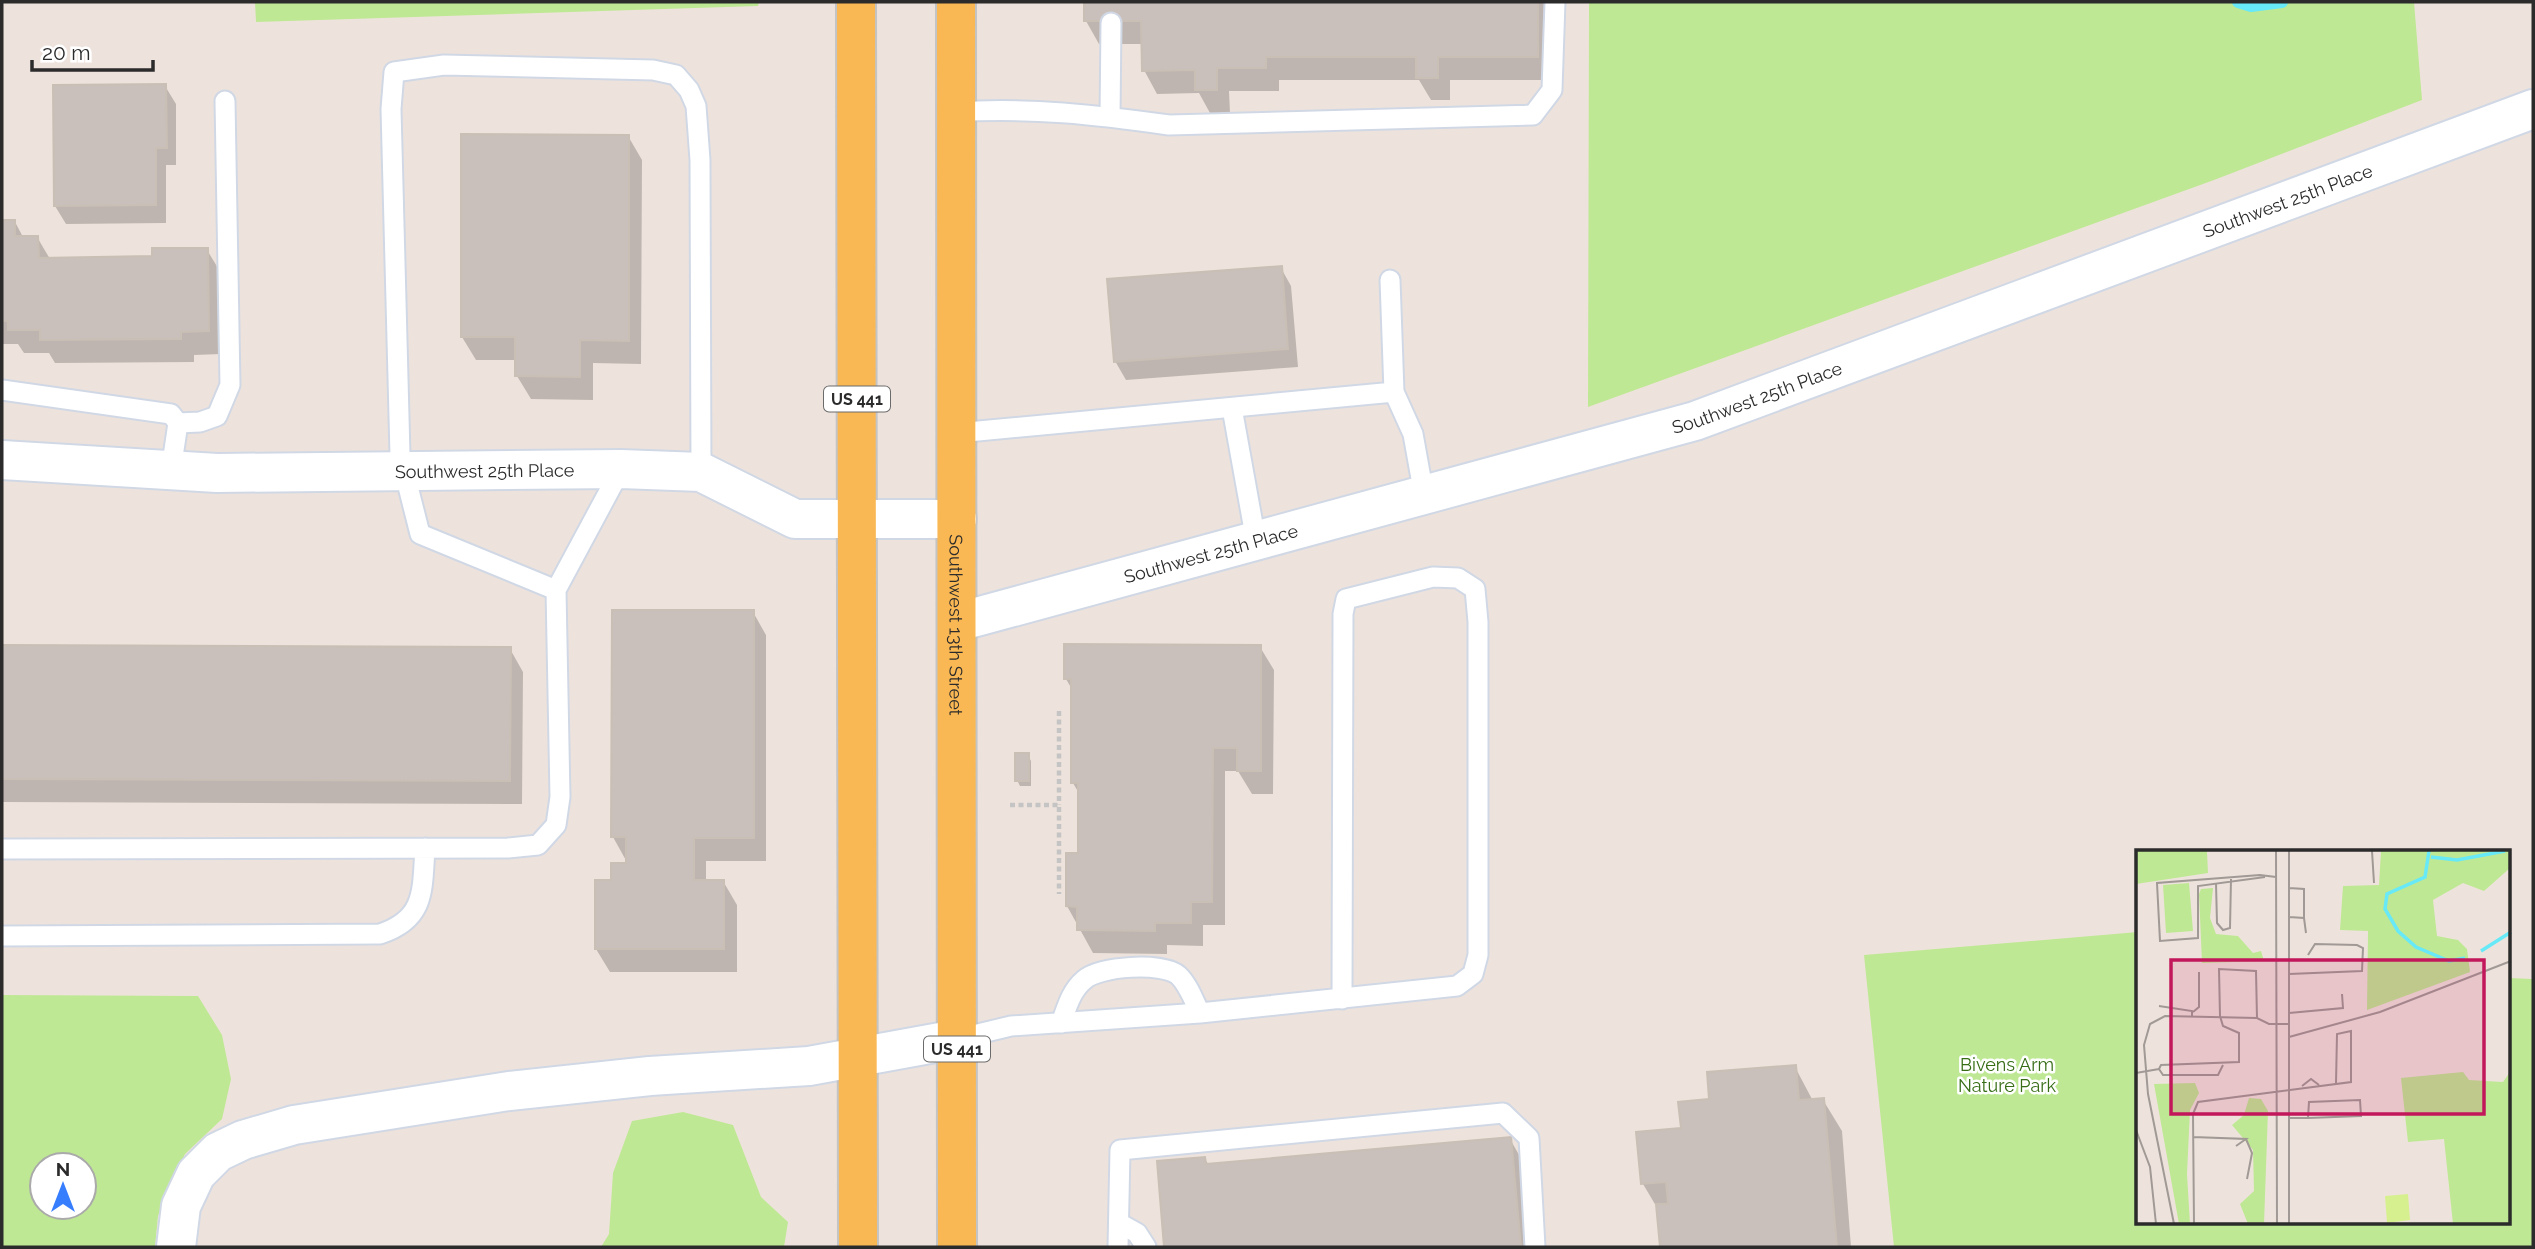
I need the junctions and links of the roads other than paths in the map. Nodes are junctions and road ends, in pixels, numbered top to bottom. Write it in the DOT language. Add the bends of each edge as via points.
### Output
graph roads {
  1 [pos="856,2"];
  2 [pos="956,2"];
  3 [pos="1555,2"];
  4 [pos="1111,23"];
  5 [pos="225,101"];
  6 [pos="2533,109"];
  7 [pos="956,112"];
  8 [pos="1110,117"];
  9 [pos="1390,280"];
  10 [pos="2,390"];
  11 [pos="1395,392"];
  12 [pos="1232,408"];
  13 [pos="178,423"];
  14 [pos="957,433"];
  15 [pos="2,460"];
  16 [pos="171,470"];
  17 [pos="621,470"];
  18 [pos="405,471"];
  19 [pos="701,472"];
  20 [pos="1424,495"];
  21 [pos="856,519"];
  22 [pos="957,519"];
  23 [pos="1256,541"];
  24 [pos="556,590"];
  25 [pos="958,622"];
  26 [pos="425,848"];
  27 [pos="2,849"];
  28 [pos="2,936"];
  29 [pos="1342,999"];
  30 [pos="1200,1013"];
  31 [pos="1062,1023"];
  32 [pos="957,1039"];
  33 [pos="857,1058"];
  34 [pos="1119,1223"];
  35 [pos="176,1247"];
  36 [pos="858,1247"];
  37 [pos="957,1247"];
  38 [pos="1118,1247"];
  39 [pos="1146,1247"];
  40 [pos="1535,1247"];
  1 -- 21 [label="main road, US 441"];
  2 -- 7 [label="main road, Southwest 13th Street / US 441"];
  3 -- 8 [label="lane" via="1552,90 1533,115 1169,125"];
  4 -- 8 [label="lane"];
  5 -- 13 [label="lane" via="230,386 217,416"];
  6 -- 20 [label="street, Southwest 25th Place" via="1707,417"];
  7 -- 8 [label="lane" via="1005,108"];
  7 -- 14 [label="main road, Southwest 13th Street / US 441"];
  9 -- 11 [label="lane"];
  10 -- 13 [label="lane" via="155,410 171,414"];
  11 -- 12 [label="lane"];
  11 -- 20 [label="lane" via="1413,434"];
  12 -- 14 [label="lane"];
  12 -- 23 [label="lane"];
  13 -- 16 [label="lane"];
  14 -- 22 [label="main road, Southwest 13th Street / US 441"];
  15 -- 16 [label="street, Southwest 25th Place"];
  16 -- 18 [label="street, Southwest 25th Place"];
  17 -- 18 [label="street, Southwest 25th Place"];
  17 -- 19 [label="street, Southwest 25th Place"];
  17 -- 24 [label="lane"];
  18 -- 19 [label="lane" via="400,455 391,109 394,72 444,65 653,69 676,75 689,90 696,106 700,160"];
  18 -- 24 [label="lane" via="420,534"];
  19 -- 21 [label="street, Southwest 25th Place" via="795,519"];
  20 -- 23 [label="street, Southwest 25th Place"];
  21 -- 22 [label="street, Southwest 25th Place"];
  21 -- 33 [label="main road, US 441"];
  22 -- 25 [label="main road, Southwest 13th Street / US 441"];
  23 -- 25 [label="street, Southwest 25th Place"];
  24 -- 26 [label="lane" via="560,797 556,825 538,845"];
  25 -- 32 [label="main road, Southwest 13th Street / US 441"];
  26 -- 27 [label="lane"];
  26 -- 28 [label="lane" via="422,895 411,916 398,928 380,934"];
  29 -- 29 [label="lane" via="1457,986 1473,974 1478,955 1478,622 1475,589 1458,578 1433,577 1346,598"];
  29 -- 30 [label="lane"];
  30 -- 31 [label="lane"];
  30 -- 31 [label="lane" via="1178,975 1135,968 1087,977 1076,988"];
  31 -- 32 [label="lane" via="1011,1026"];
  32 -- 33 [label="street"];
  32 -- 37 [label="main road, Southwest 13th Street / US 441"];
  33 -- 35 [label="street" via="509,1091 295,1125 218,1152 196,1174 181,1206"];
  33 -- 36 [label="main road, US 441"];
  34 -- 38 [label="lane"];
  34 -- 39 [label="lane" via="1137,1233"];
  34 -- 40 [label="lane" via="1120,1150 1503,1114 1529,1138"];
}
